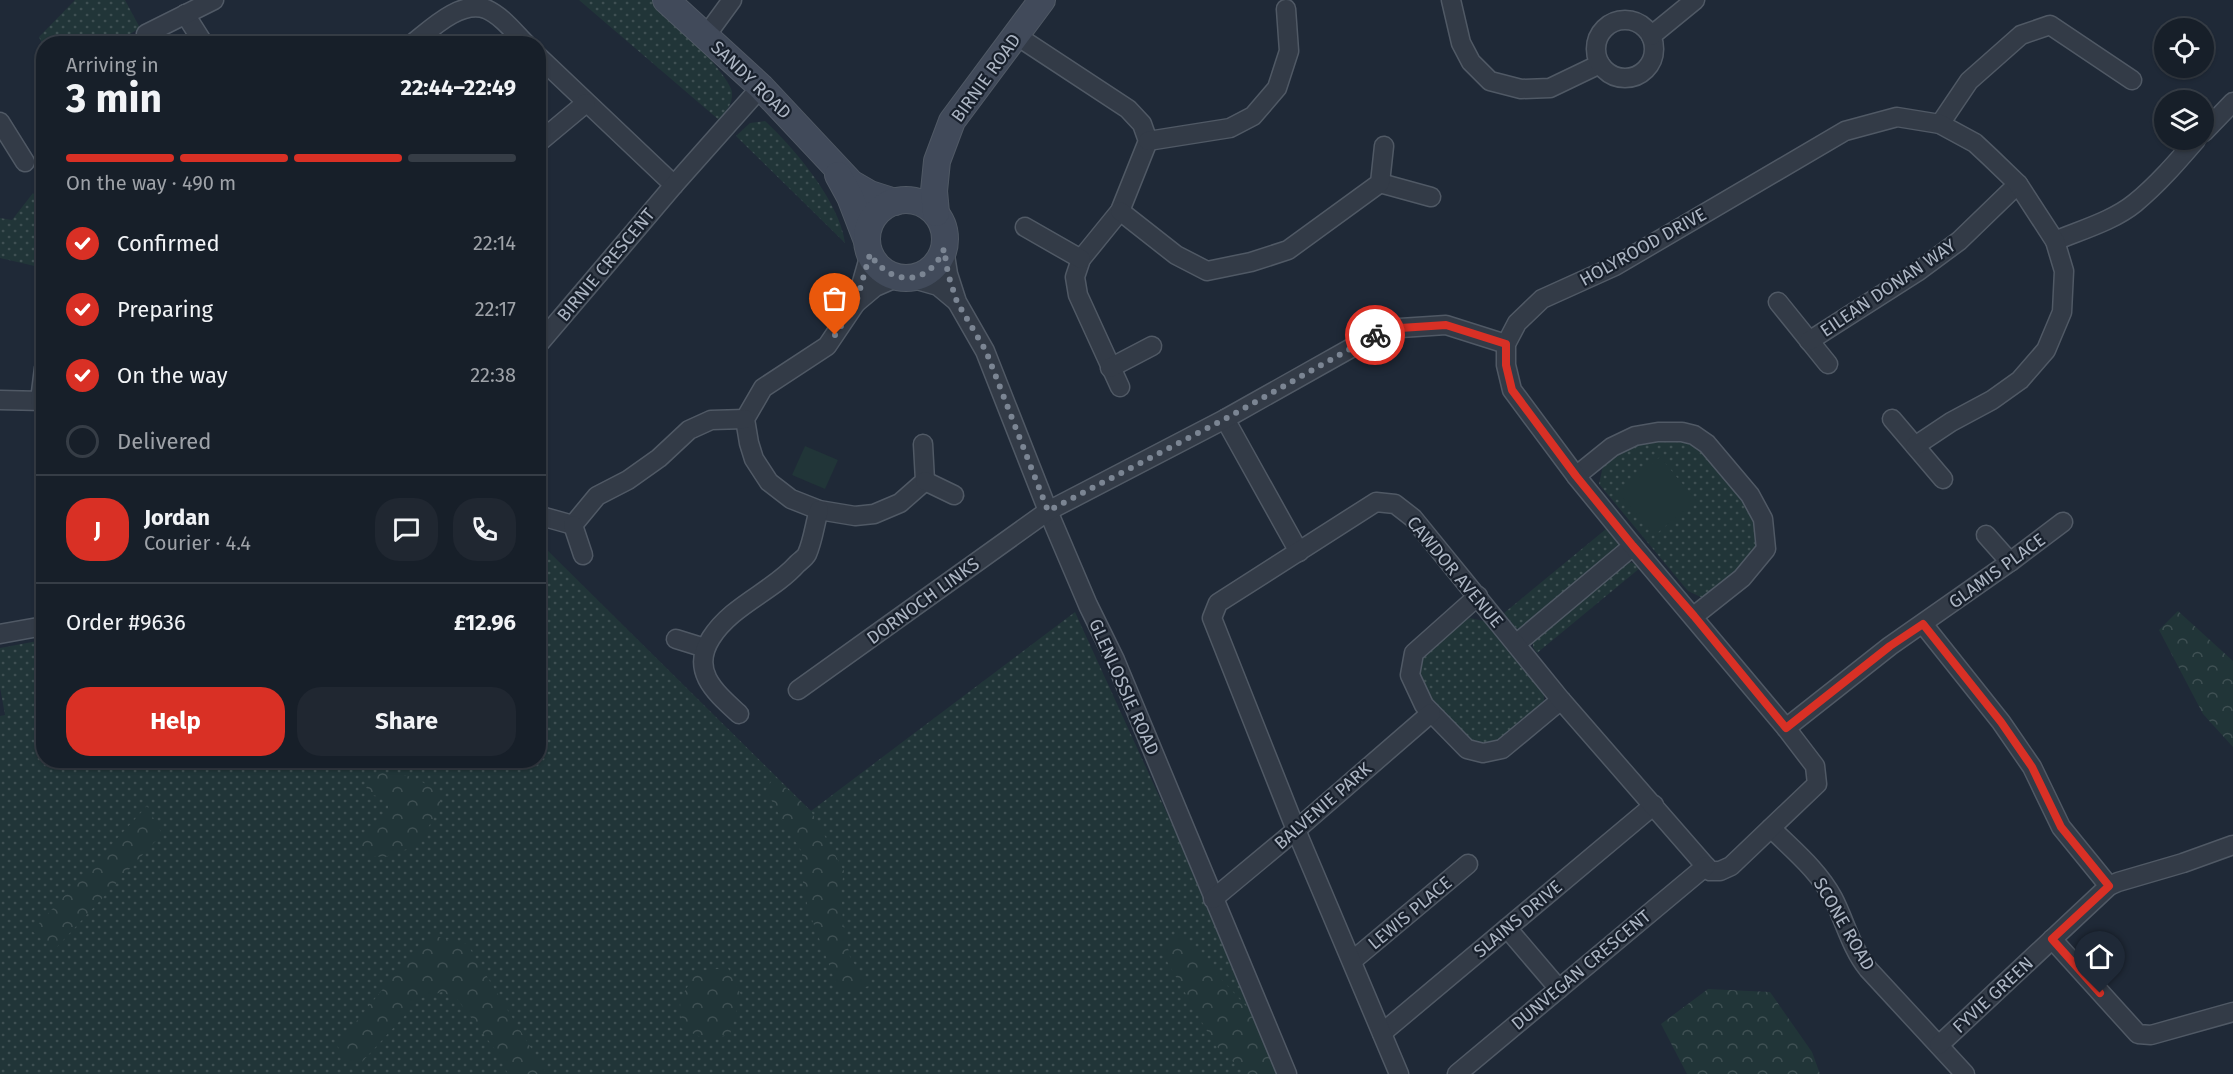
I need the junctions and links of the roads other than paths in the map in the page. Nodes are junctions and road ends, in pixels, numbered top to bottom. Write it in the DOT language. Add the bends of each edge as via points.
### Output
graph roads {
  1 [pos="214,0"];
  2 [pos="666,0"];
  3 [pos="732,0"];
  4 [pos="1042,0"];
  5 [pos="1451,0"];
  6 [pos="1695,0"];
  7 [pos="1286,9"];
  8 [pos="185,14"];
  9 [pos="146,34"];
  10 [pos="199,36"];
  11 [pos="422,36"];
  12 [pos="518,36"];
  13 [pos="1017,36"];
  14 [pos="1652,36"];
  15 [pos="705,37"];
  16 [pos="546,64"];
  17 [pos="1600,64"];
  18 [pos="2132,81"];
  19 [pos="761,87"];
  20 [pos="2233,102"];
  21 [pos="586,103"];
  22 [pos="0,122"];
  23 [pos="2214,122"];
  24 [pos="1940,124"];
  25 [pos="546,136"];
  26 [pos="1148,141"];
  27 [pos="1384,146"];
  28 [pos="2187,150"];
  29 [pos="937,160"];
  30 [pos="25,162"];
  31 [pos="832,164"];
  32 [pos="1380,183"];
  33 [pos="2018,184"];
  34 [pos="674,185"];
  35 [pos="1431,197"];
  36 [pos="897,201"];
  37 [pos="1119,212"];
  38 [pos="936,213"];
  39 [pos="1025,227"];
  40 [pos="2055,241"];
  41 [pos="868,247"];
  42 [pos="944,249"];
  43 [pos="1081,259"];
  44 [pos="904,278"];
  45 [pos="957,302"];
  46 [pos="1778,302"];
  47 [pos="856,303"];
  48 [pos="546,336"];
  49 [pos="1809,340"];
  50 [pos="1506,344"];
  51 [pos="1152,346"];
  52 [pos="1828,364"];
  53 [pos="1110,368"];
  54 [pos="1120,387"];
  55 [pos="0,400"];
  56 [pos="36,400"];
  57 [pos="745,419"];
  58 [pos="1225,419"];
  59 [pos="1892,419"];
  60 [pos="923,444"];
  61 [pos="1915,446"];
  62 [pos="1576,476"];
  63 [pos="1943,479"];
  64 [pos="926,482"];
  65 [pos="954,495"];
  66 [pos="819,510"];
  67 [pos="1048,511"];
  68 [pos="546,517"];
  69 [pos="2063,522"];
  70 [pos="573,525"];
  71 [pos="1986,535"];
  72 [pos="1633,546"];
  73 [pos="1299,552"];
  74 [pos="583,555"];
  75 [pos="2010,562"];
  76 [pos="1478,596"];
  77 [pos="1694,616"];
  78 [pos="1923,624"];
  79 [pos="36,627"];
  80 [pos="0,634"];
  81 [pos="676,639"];
  82 [pos="1516,644"];
  83 [pos="705,648"];
  84 [pos="798,690"];
  85 [pos="1561,700"];
  86 [pos="1431,713"];
  87 [pos="739,714"];
  88 [pos="1786,728"];
  89 [pos="1654,805"];
  90 [pos="1771,828"];
  91 [pos="1296,830"];
  92 [pos="2233,845"];
  93 [pos="1468,864"];
  94 [pos="1706,866"];
  95 [pos="2109,886"];
  96 [pos="1213,898"];
  97 [pos="1507,928"];
  98 [pos="2052,939"];
  99 [pos="1352,961"];
  100 [pos="1559,989"];
  101 [pos="2233,1012"];
  102 [pos="1382,1033"];
  103 [pos="1939,1045"];
  104 [pos="1287,1074"];
  105 [pos="1399,1074"];
  106 [pos="1457,1074"];
  107 [pos="1965,1074"];
  1 -- 8 [label="street"];
  2 -- 15 [label="street, SANDY ROAD"];
  3 -- 15 [label="street"];
  4 -- 13 [label="street, BIRNIE ROAD"];
  5 -- 17 [label="street" via="1461,43 1471,62 1490,81 1521,89 1550,88"];
  6 -- 14 [label="street"];
  7 -- 26 [label="street" via="1289,51 1277,88 1253,116 1230,128"];
  8 -- 9 [label="street"];
  8 -- 10 [label="street"];
  11 -- 12 [label="street" via="446,18 473,7 486,9"];
  13 -- 26 [label="street" via="1128,109 1142,124"];
  13 -- 29 [label="street, BIRNIE ROAD" via="952,121"];
  14 -- 17 [label="street" via="1651,63 1640,74 1618,77"];
  14 -- 17 [label="street" via="1631,20 1609,24 1597,41"];
  15 -- 19 [label="street, SANDY ROAD"];
  16 -- 21 [label="street"];
  18 -- 24 [label="street" via="2050,25 2021,35 1969,81"];
  19 -- 31 [label="street, SANDY ROAD"];
  19 -- 34 [label="street, BIRNIE CRESCENT"];
  20 -- 23 [label="street"];
  21 -- 25 [label="street"];
  21 -- 34 [label="street"];
  22 -- 30 [label="street"];
  24 -- 33 [label="street, HOLYROOD DRIVE" via="1974,143"];
  24 -- 50 [label="street, HOLYROOD DRIVE" via="1897,117 1845,131 1615,266 1542,299 1517,323"];
  26 -- 37 [label="street"];
  27 -- 32 [label="street"];
  28 -- 40 [label="street" via="2134,204"];
  29 -- 36 [label="street, BIRNIE ROAD"];
  29 -- 38 [label="street, BIRNIE ROAD"];
  31 -- 36 [label="street, SANDY ROAD" via="851,183 870,194"];
  31 -- 41 [label="street, SANDY ROAD" via="850,197"];
  32 -- 35 [label="street"];
  32 -- 37 [label="street" via="1288,250 1207,271 1176,255"];
  33 -- 40 [label="street, HOLYROOD DRIVE"];
  33 -- 49 [label="street, EILEAN DONAN WAY" via="1959,241"];
  34 -- 48 [label="street, BIRNIE CRESCENT"];
  36 -- 38 [label="street" via="923,203"];
  36 -- 41 [label="street" via="875,215 869,227"];
  37 -- 43 [label="street"];
  38 -- 42 [label="street" via="944,226"];
  39 -- 43 [label="street"];
  40 -- 61 [label="street, HOLYROOD DRIVE" via="2064,271 2062,312 2046,350 2020,380"];
  41 -- 44 [label="street" via="877,266"];
  41 -- 47 [label="street"];
  42 -- 44 [label="street" via="932,268 922,275"];
  42 -- 45 [label="street, GLENLOSSIE ROAD"];
  43 -- 53 [label="street" via="1075,277 1078,295"];
  44 -- 45 [label="street, GLENLOSSIE ROAD" via="938,286"];
  44 -- 47 [label="street" via="875,287"];
  45 -- 67 [label="street, GLENLOSSIE ROAD" via="986,351"];
  46 -- 49 [label="street, EILEAN DONAN WAY"];
  47 -- 57 [label="street" via="827,346 763,388"];
  49 -- 52 [label="street, EILEAN DONAN WAY"];
  50 -- 58 [label="street, DORNOCH LINKS" via="1446,325 1385,329"];
  50 -- 62 [label="street" via="1512,390"];
  51 -- 53 [label="street"];
  53 -- 54 [label="street"];
  55 -- 56 [label="street"];
  57 -- 66 [label="street" via="754,459 769,482 791,499"];
  57 -- 70 [label="street" via="711,420 689,430 659,458 597,496"];
  58 -- 67 [label="street, DORNOCH LINKS"];
  58 -- 73 [label="street"];
  59 -- 61 [label="street"];
  60 -- 64 [label="street"];
  61 -- 63 [label="street"];
  62 -- 72 [label="street"];
  62 -- 77 [label="street" via="1612,447 1635,436 1658,432 1694,435 1729,470 1764,519 1766,549 1742,578"];
  64 -- 65 [label="street"];
  64 -- 66 [label="street" via="900,503 874,514 855,516"];
  66 -- 83 [label="street" via="806,554 789,574 717,628"];
  67 -- 84 [label="street, DORNOCH LINKS"];
  67 -- 96 [label="street, GLENLOSSIE ROAD" via="1115,660"];
  68 -- 70 [label="street"];
  69 -- 75 [label="street, GLAMIS PLACE"];
  70 -- 74 [label="street"];
  71 -- 75 [label="street"];
  72 -- 77 [label="street"];
  72 -- 82 [label="street"];
  73 -- 76 [label="street, CAWDOR AVENUE" via="1376,502 1395,504 1413,518"];
  73 -- 91 [label="street, CAWDOR AVENUE" via="1218,603 1212,618"];
  75 -- 78 [label="street, GLAMIS PLACE"];
  76 -- 82 [label="street, CAWDOR AVENUE"];
  76 -- 86 [label="street" via="1414,653 1410,675"];
  77 -- 88 [label="street"];
  78 -- 88 [label="street, GLAMIS PLACE"];
  78 -- 95 [label="street" via="2001,722 2032,767 2061,827"];
  79 -- 80 [label="street"];
  81 -- 83 [label="street"];
  82 -- 85 [label="street, CAWDOR AVENUE"];
  83 -- 87 [label="street" via="705,674 714,691"];
  85 -- 86 [label="street" via="1502,749 1483,753 1467,748"];
  85 -- 89 [label="street, CAWDOR AVENUE"];
  86 -- 91 [label="street, BALVENIE PARK"];
  88 -- 90 [label="street" via="1815,766 1817,784"];
  89 -- 94 [label="street, CAWDOR AVENUE"];
  89 -- 97 [label="street, SLAINS DRIVE"];
  90 -- 94 [label="street" via="1731,866 1710,871"];
  90 -- 103 [label="street, SCONE ROAD" via="1818,874 1860,959"];
  91 -- 96 [label="street, BALVENIE PARK"];
  91 -- 99 [label="street"];
  92 -- 95 [label="street, FYVIE GREEN"];
  93 -- 99 [label="street, LEWIS PLACE"];
  94 -- 100 [label="street, DUNVEGAN CRESCENT"];
  95 -- 98 [label="street, FYVIE GREEN"];
  96 -- 104 [label="street, GLENLOSSIE ROAD"];
  97 -- 100 [label="street"];
  97 -- 102 [label="street, SLAINS DRIVE"];
  98 -- 101 [label="street" via="2138,1034 2151,1035"];
  98 -- 103 [label="street, FYVIE GREEN"];
  99 -- 102 [label="street"];
  100 -- 106 [label="street, DUNVEGAN CRESCENT"];
  102 -- 105 [label="street"];
  103 -- 107 [label="street, SCONE ROAD"];
}
